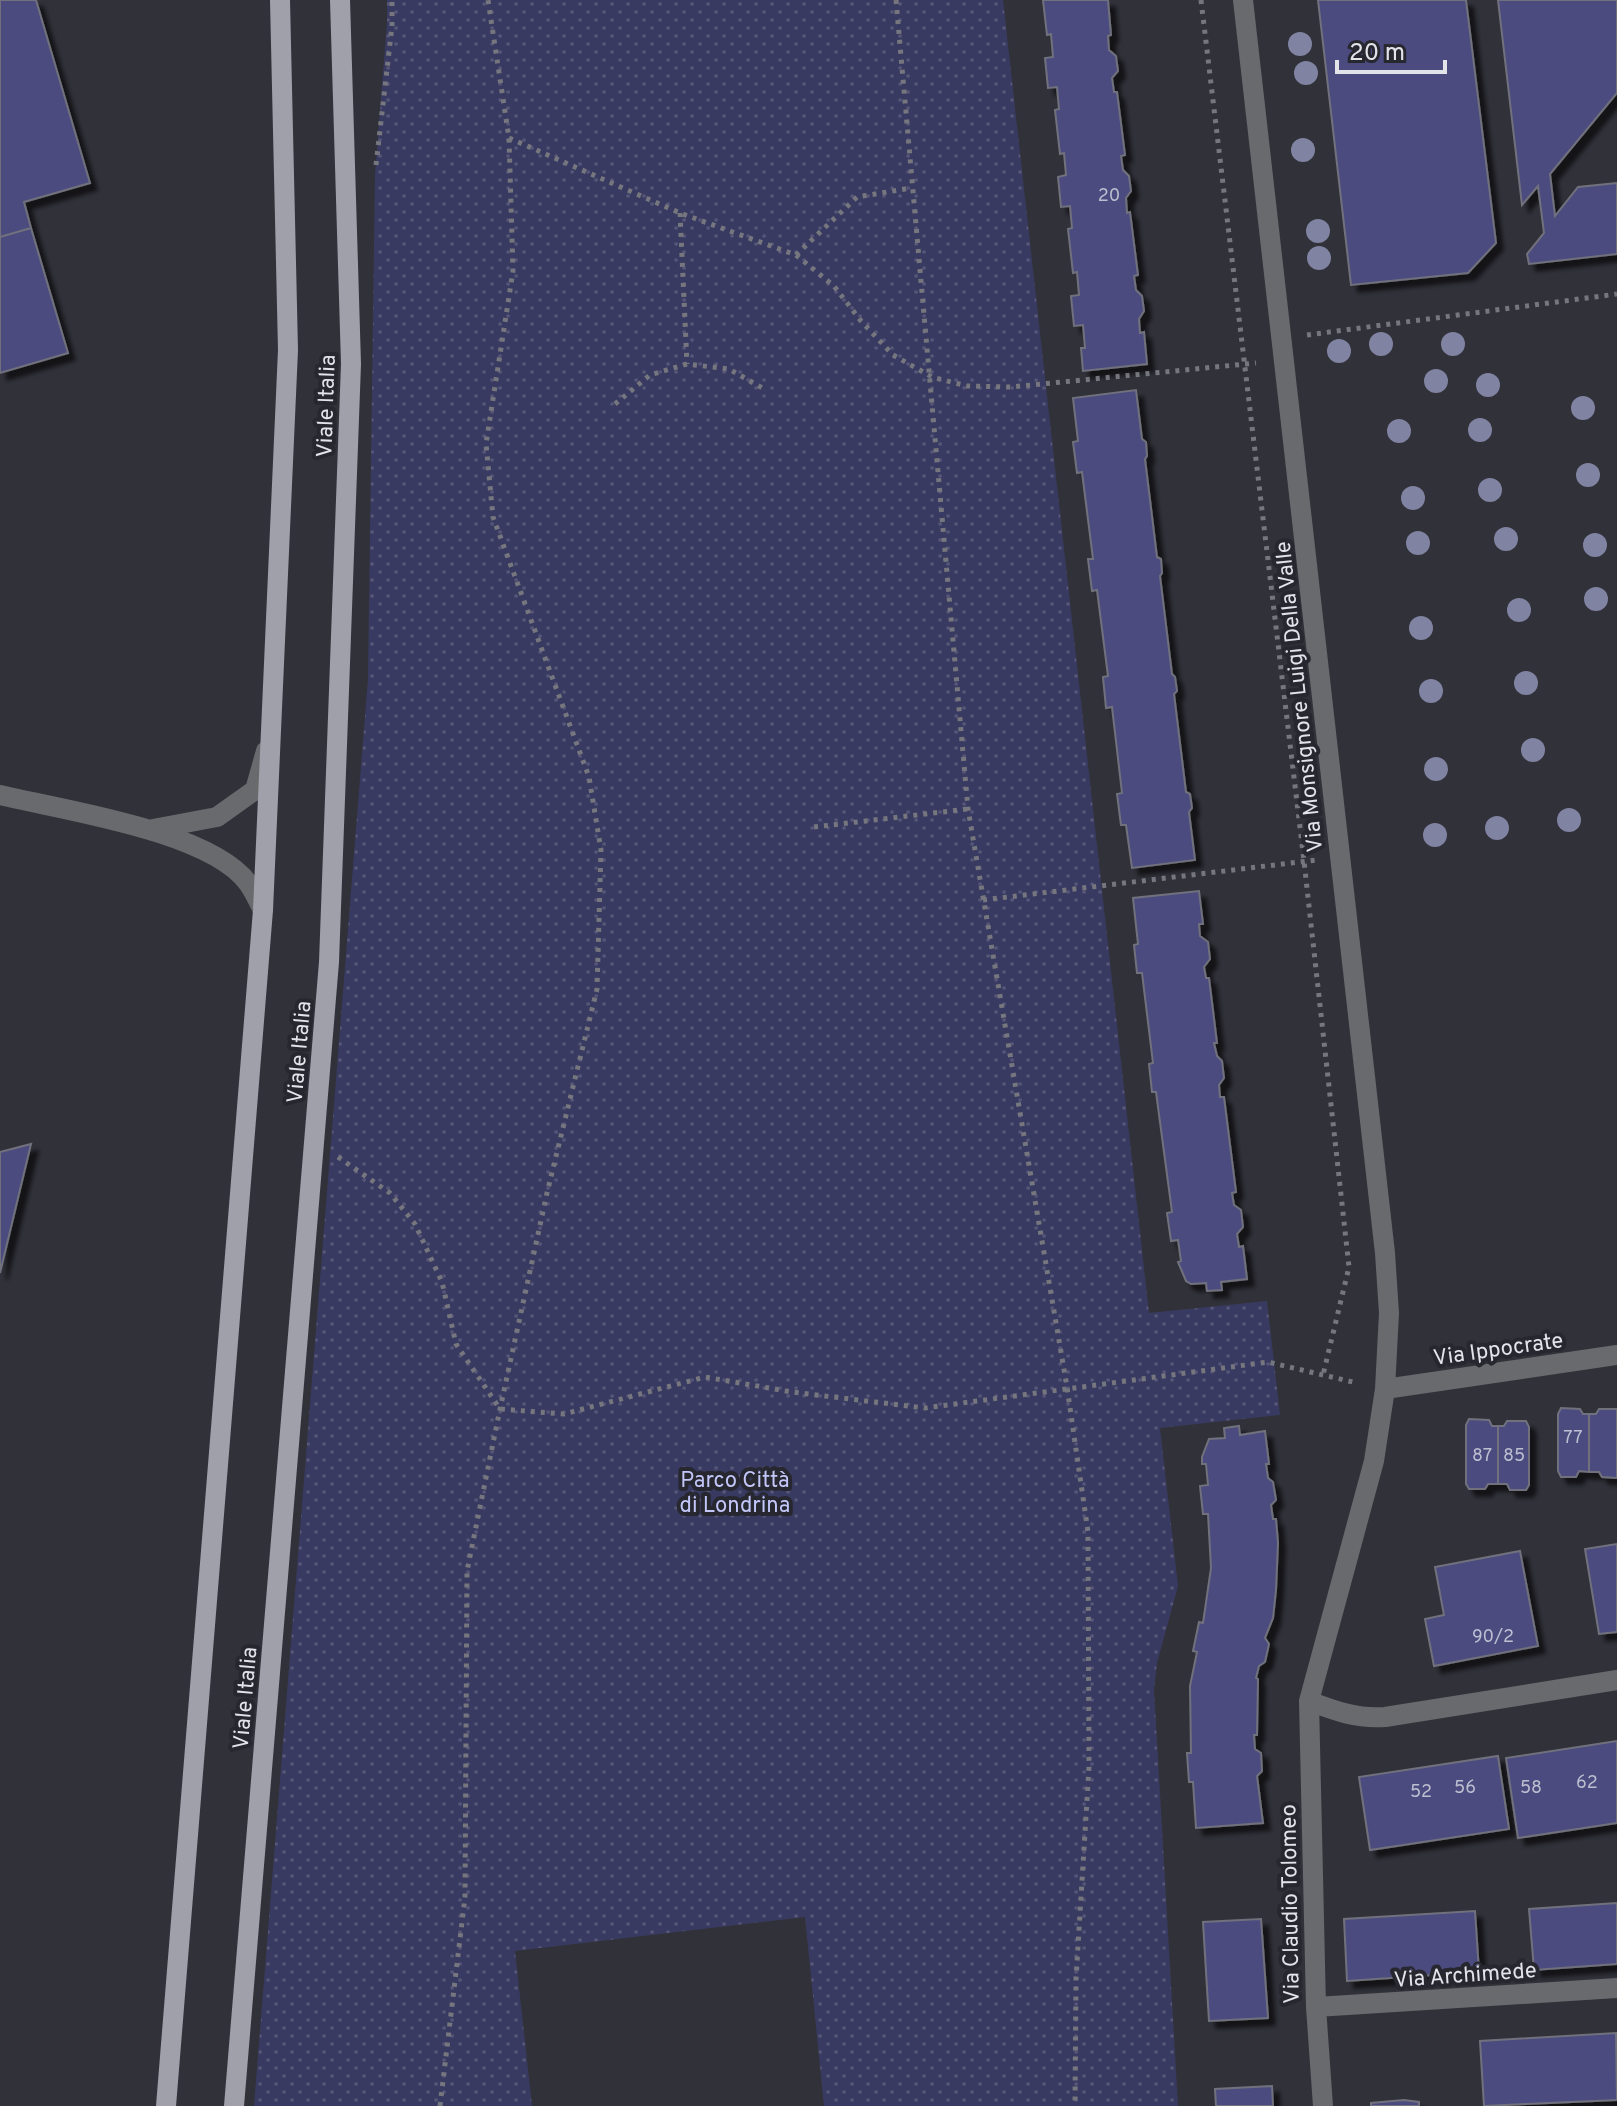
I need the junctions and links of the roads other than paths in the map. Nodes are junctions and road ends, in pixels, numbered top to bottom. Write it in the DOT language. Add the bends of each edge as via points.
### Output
graph roads {
  1 [pos="280,0"];
  2 [pos="340,0"];
  3 [pos="1243,0"];
  4 [pos="271,733"];
  5 [pos="0,795"];
  6 [pos="153,829"];
  7 [pos="263,910"];
  8 [pos="1617,1355"];
  9 [pos="1385,1389"];
  10 [pos="1617,1680"];
  11 [pos="1309,1701"];
  12 [pos="1617,1988"];
  13 [pos="1316,2007"];
  14 [pos="166,2105"];
  15 [pos="234,2106"];
  16 [pos="1323,2106"];
  1 -- 4 [label="main road, Viale Italia" via="288,350"];
  2 -- 15 [label="main road, Viale Italia" via="351,364 329,962"];
  3 -- 9 [label="street, Via Monsignore Luigi Della Valle" via="1385,1253"];
  4 -- 6 [label="street" via="255,790 217,817"];
  4 -- 7 [label="main road, Viale Italia"];
  5 -- 6 [label="street"];
  6 -- 7 [label="street" via="221,859 247,881"];
  7 -- 14 [label="main road, Viale Italia"];
  8 -- 9 [label="street, Via Ippocrate"];
  9 -- 11 [label="street, Via Claudio Tolomeo" via="1362,1512"];
  10 -- 11 [label="street" via="1385,1717 1355,1716"];
  11 -- 13 [label="street, Via Claudio Tolomeo"];
  12 -- 13 [label="street, Via Archimede"];
  13 -- 16 [label="street, Via Claudio Tolomeo"];
}
